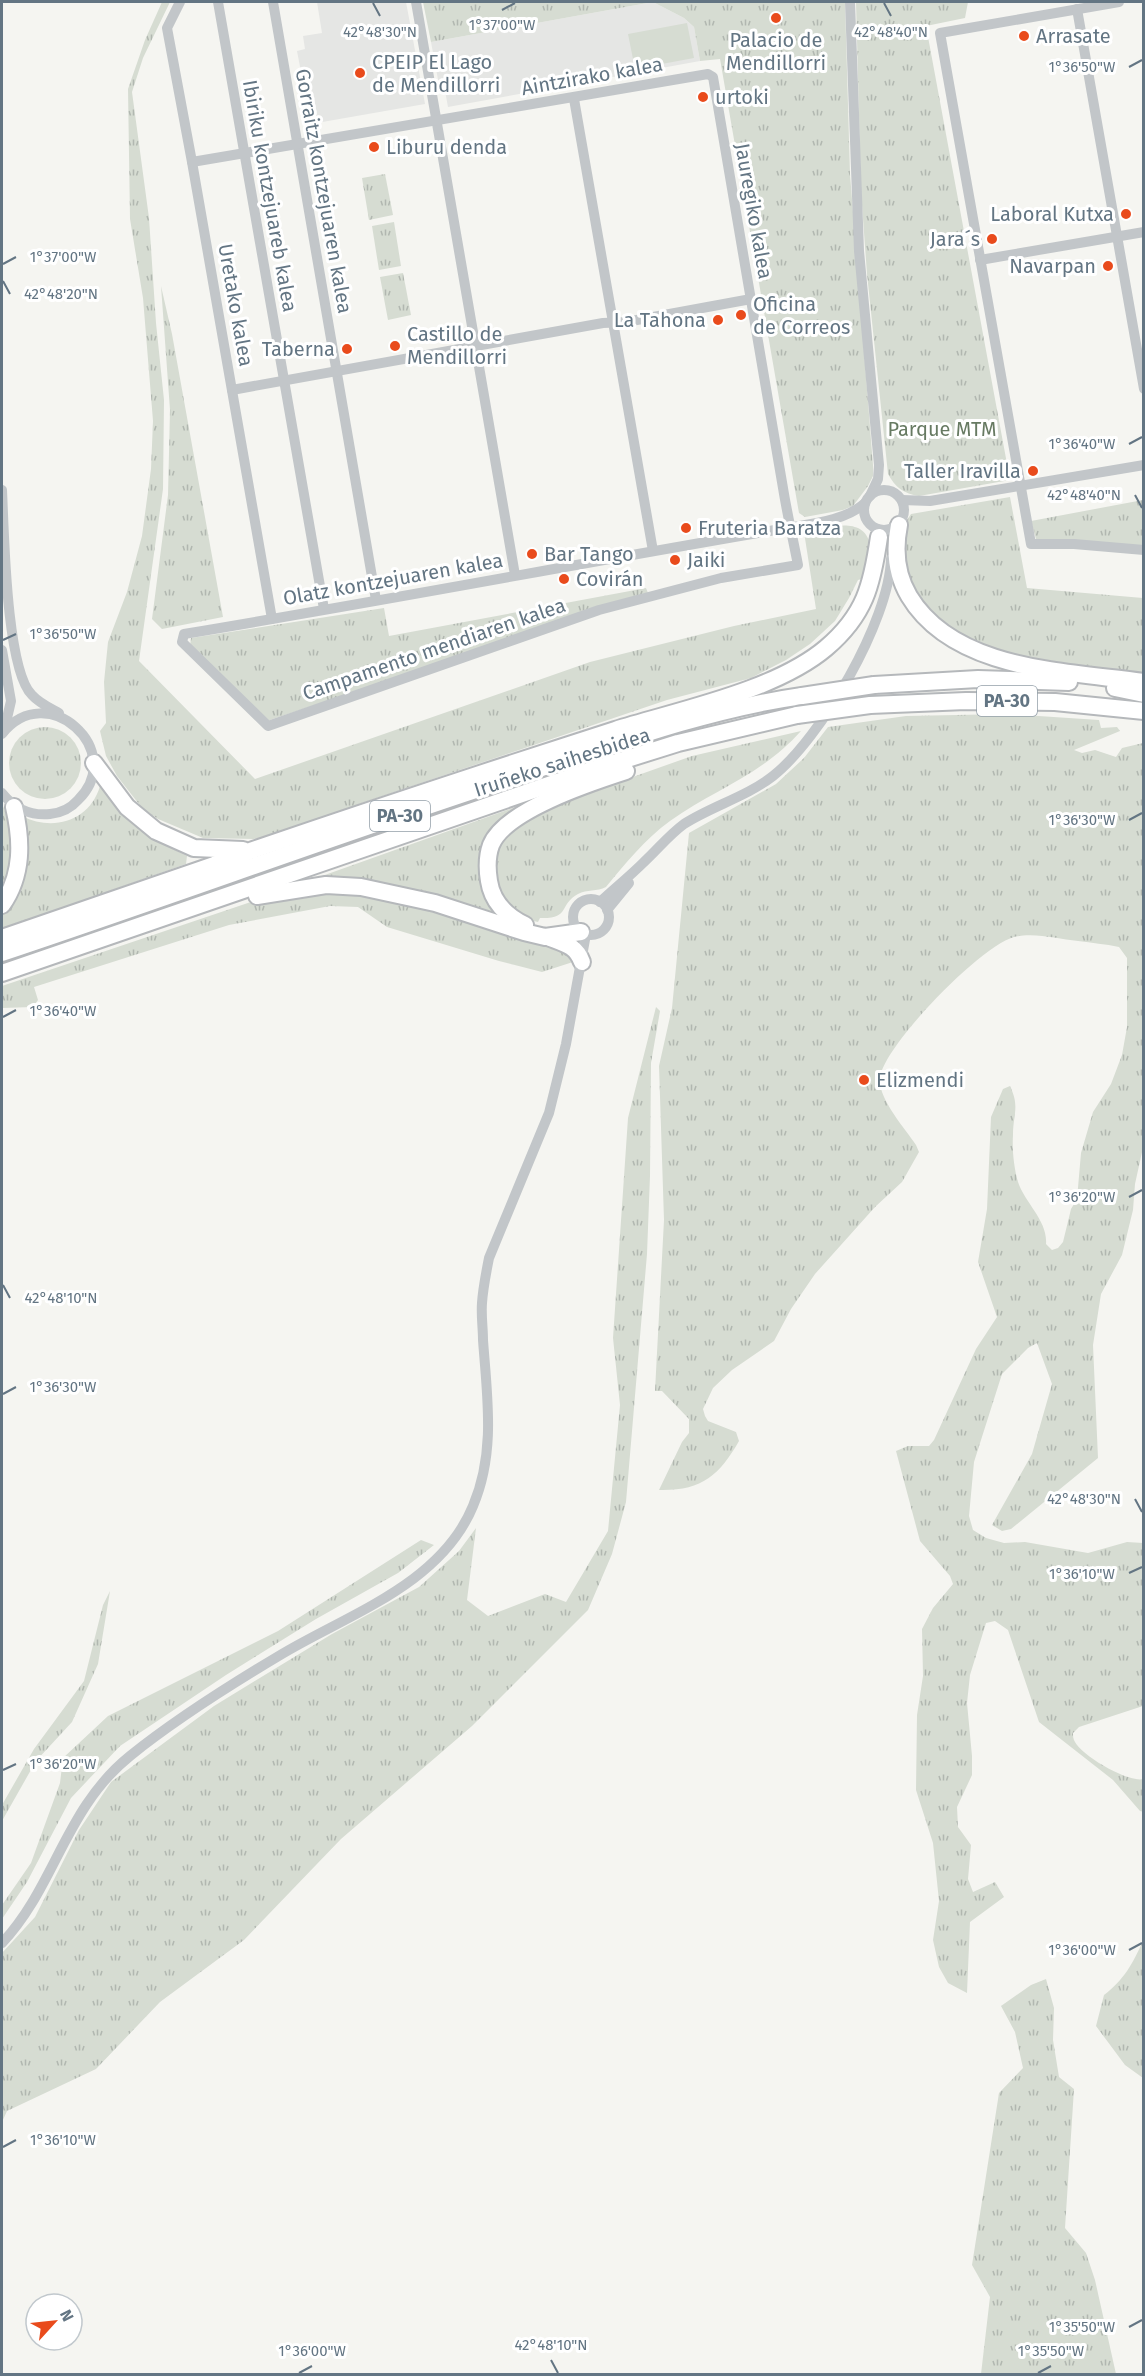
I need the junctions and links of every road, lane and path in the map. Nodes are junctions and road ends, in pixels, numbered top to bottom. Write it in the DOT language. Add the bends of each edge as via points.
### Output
graph roads {
  1 [pos="180,2"];
  2 [pos="218,2"];
  3 [pos="273,2"];
  4 [pos="416,2"];
  5 [pos="849,2"];
  6 [pos="1119,2"];
  7 [pos="1077,9"];
  8 [pos="713,77"];
  9 [pos="574,99"];
  10 [pos="437,120"];
  11 [pos="297,144"];
  12 [pos="245,154"];
  13 [pos="192,162"];
  14 [pos="1143,232"];
  15 [pos="1118,236"];
  16 [pos="980,260"];
  17 [pos="751,299"];
  18 [pos="613,324"];
  19 [pos="475,346"];
  20 [pos="336,371"];
  21 [pos="284,381"];
  22 [pos="1143,389"];
  23 [pos="232,390"];
  24 [pos="879,465"];
  25 [pos="1143,465"];
  26 [pos="1020,486"];
  27 [pos="2,490"];
  28 [pos="888,490"];
  29 [pos="868,500"];
  30 [pos="902,500"];
  31 [pos="930,501"];
  32 [pos="828,520"];
  33 [pos="867,521"];
  34 [pos="791,527"];
  35 [pos="890,528"];
  36 [pos="1143,550"];
  37 [pos="653,551"];
  38 [pos="515,575"];
  39 [pos="376,600"];
  40 [pos="324,609"];
  41 [pos="272,619"];
  42 [pos="182,642"];
  43 [pos="2,650"];
  44 [pos="1143,682"];
  45 [pos="1143,694"];
  46 [pos="714,699"];
  47 [pos="780,699"];
  48 [pos="1143,711"];
  49 [pos="69,720"];
  50 [pos="770,721"];
  51 [pos="3,732"];
  52 [pos="94,763"];
  53 [pos="2,794"];
  54 [pos="14,807"];
  55 [pos="252,850"];
  56 [pos="2,905"];
  57 [pos="604,906"];
  58 [pos="584,930"];
  59 [pos="112,936"];
  60 [pos="2,938"];
  61 [pos="549,938"];
  62 [pos="2,953"];
  63 [pos="582,962"];
  64 [pos="2,973"];
  65 [pos="576,994"];
  66 [pos="2,1943"];
  1 -- 13 [label="street, Uretako kalea" via="167,28"];
  2 -- 12 [label="street, Ibiriku kontzejuareb kalea"];
  3 -- 11 [label="street, Gorraitz kontzejuaren kalea"];
  4 -- 10 [label="street"];
  5 -- 24 [label="street" via="859,251"];
  6 -- 7 [label="street"];
  7 -- 15 [label="street"];
  7 -- 16 [label="street" via="940,33"];
  8 -- 9 [label="street, Aintzirako kalea" via="708,74"];
  8 -- 17 [label="street, Jauregiko kalea"];
  9 -- 10 [label="street, Aintzirako kalea"];
  9 -- 18 [label="street"];
  10 -- 11 [label="street, Aintzirako kalea"];
  10 -- 19 [label="street"];
  11 -- 12 [label="street, Aintzirako kalea"];
  11 -- 20 [label="street, Gorraitz kontzejuaren kalea"];
  12 -- 13 [label="street, Aintzirako kalea"];
  12 -- 21 [label="street, Ibiriku kontzejuareb kalea"];
  13 -- 23 [label="street, Uretako kalea"];
  14 -- 15 [label="street"];
  15 -- 16 [label="street"];
  15 -- 22 [label="street"];
  16 -- 26 [label="street"];
  17 -- 18 [label="street"];
  17 -- 34 [label="street, Jauregiko kalea"];
  18 -- 19 [label="street"];
  18 -- 37 [label="street"];
  19 -- 20 [label="street"];
  19 -- 38 [label="street"];
  20 -- 21 [label="street"];
  20 -- 39 [label="street, Gorraitz kontzejuaren kalea"];
  21 -- 23 [label="street"];
  21 -- 40 [label="street, Ibiriku kontzejuareb kalea"];
  23 -- 41 [label="street, Uretako kalea"];
  24 -- 28 [label="street"];
  24 -- 29 [label="street" via="878,479"];
  25 -- 26 [label="street"];
  26 -- 31 [label="street"];
  26 -- 36 [label="street" via="1030,544"];
  27 -- 49 [label="street" via="7,585 21,675 30,695"];
  28 -- 29 [label="street" via="878,491"];
  28 -- 30 [label="street"];
  29 -- 32 [label="street, Olatz kontzejuaren kalea" via="858,510"];
  29 -- 33 [label="street" via="864,512"];
  30 -- 31 [label="street"];
  30 -- 35 [label="street" via="904,514"];
  31 -- 35 [label="street"];
  32 -- 33 [label="street, Olatz kontzejuaren kalea"];
  32 -- 34 [label="street, Olatz kontzejuaren kalea"];
  33 -- 35 [label="street"];
  34 -- 37 [label="street, Olatz kontzejuaren kalea"];
  34 -- 42 [label="street, Campamento mendiaren kalea" via="798,565 721,578 599,610 268,726"];
  35 -- 44 [label="highway" via="904,588 916,608 950,638 990,657"];
  35 -- 46 [label="highway" via="856,616 844,632 815,656 780,676"];
  35 -- 57 [label="street" via="884,553 886,583 866,643 807,743 773,776 683,825"];
  37 -- 38 [label="street, Olatz kontzejuaren kalea"];
  38 -- 39 [label="street, Olatz kontzejuaren kalea"];
  39 -- 40 [label="street, Olatz kontzejuaren kalea"];
  40 -- 41 [label="street, Olatz kontzejuaren kalea"];
  41 -- 42 [label="street, Olatz kontzejuaren kalea" via="184,634"];
  43 -- 51 [label="street" via="11,701"];
  45 -- 47 [label="highway, Iruñeko saihesbidea / PA-30, bridge" via="1094,684 978,679 874,685"];
  46 -- 47 [label="highway"];
  46 -- 55 [label="highway"];
  47 -- 62 [label="highway, Iruñeko saihesbidea / PA-30" via="646,734"];
  48 -- 50 [label="highway, Iruñeko saihesbidea / PA-30, bridge" via="1055,702 966,701 870,705"];
  49 -- 51 [label="street" via="52,714 34,714"];
  49 -- 52 [label="street" via="82,731"];
  50 -- 58 [label="highway" via="555,798 515,818 499,832 491,844 487,867 491,894 506,914 541,930"];
  50 -- 59 [label="highway, Iruñeko saihesbidea / PA-30" via="678,743 589,771"];
  52 -- 54 [label="street" via="88,787 72,806 40,815"];
  52 -- 55 [label="highway" via="127,807 156,831 194,848"];
  53 -- 54 [label="street"];
  54 -- 56 [label="highway" via="20,853 13,884"];
  55 -- 60 [label="highway"];
  57 -- 58 [label="street" via="609,917 607,925"];
  57 -- 58 [label="street" via="588,900 580,903 575,910"];
  58 -- 61 [label="highway"];
  58 -- 63 [label="street"];
  58 -- 65 [label="street"];
  59 -- 61 [label="highway" via="161,928 260,895 326,885 397,893"];
  59 -- 64 [label="highway, Iruñeko saihesbidea / PA-30"];
  61 -- 63 [label="highway" via="573,946"];
  63 -- 65 [label="street"];
  65 -- 66 [label="street" via="549,1113 489,1258 484,1280 481,1305 490,1432 485,1470 473,1508 449,1546 418,1576 281,1654 190,1712 114,1768 73,1822 33,1900"];
}
